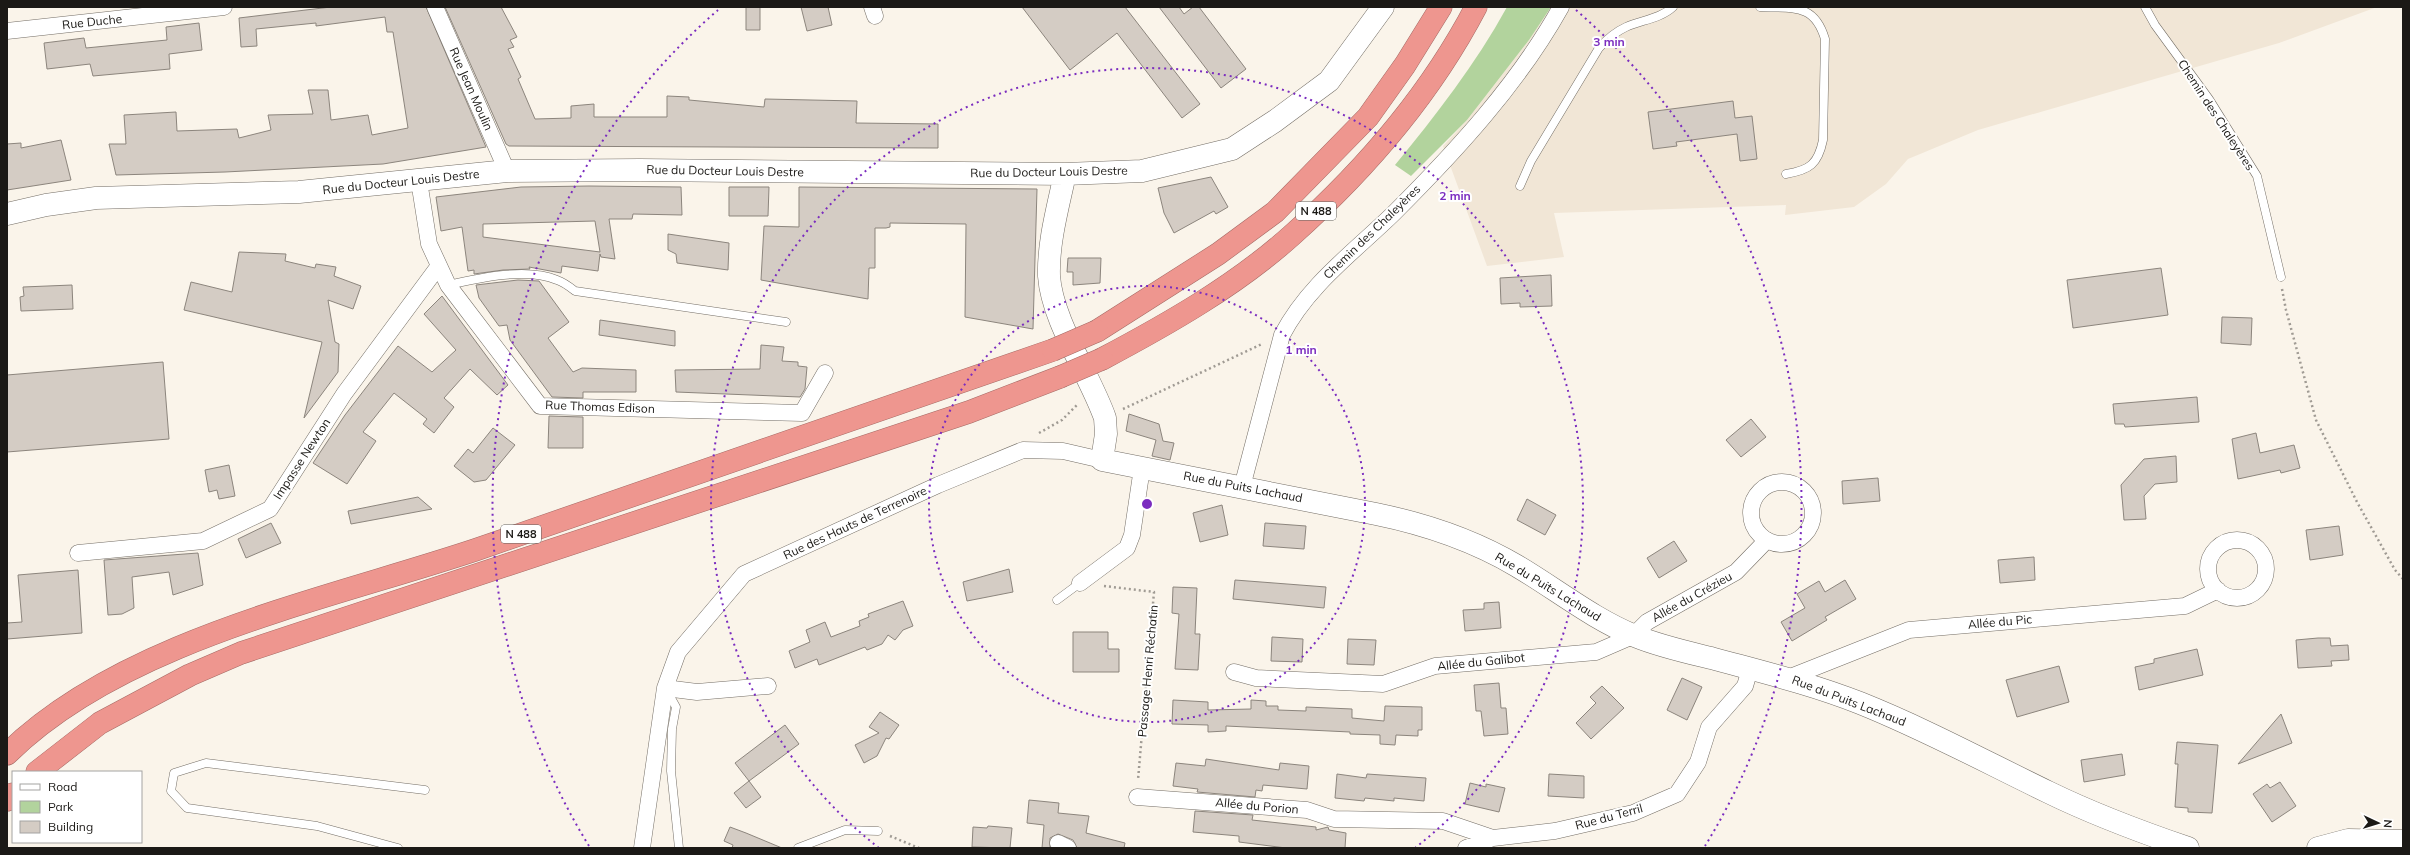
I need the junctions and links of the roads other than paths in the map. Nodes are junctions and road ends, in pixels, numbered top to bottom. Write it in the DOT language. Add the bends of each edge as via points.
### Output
graph roads {
  1 [pos="224,7"];
  2 [pos="435,7"];
  3 [pos="1383,7"];
  4 [pos="1441,7"];
  5 [pos="1476,7"];
  6 [pos="1561,7"];
  7 [pos="1673,7"];
  8 [pos="1760,7"];
  9 [pos="2145,7"];
  10 [pos="7,31"];
  11 [pos="507,171"];
  12 [pos="1065,174"];
  13 [pos="1786,174"];
  14 [pos="419,181"];
  15 [pos="1520,186"];
  16 [pos="7,214"];
  17 [pos="438,267"];
  18 [pos="2280,277"];
  19 [pos="448,285"];
  20 [pos="786,322"];
  21 [pos="825,373"];
  22 [pos="1102,460"];
  23 [pos="1142,468"];
  24 [pos="1242,487"];
  25 [pos="1767,540"];
  26 [pos="78,553"];
  27 [pos="1080,583"];
  28 [pos="2218,590"];
  29 [pos="1057,600"];
  30 [pos="1633,636"];
  31 [pos="1750,668"];
  32 [pos="1234,672"];
  33 [pos="1788,678"];
  34 [pos="768,686"];
  35 [pos="665,688"];
  36 [pos="7,754"];
  37 [pos="39,771"];
  38 [pos="425,790"];
  39 [pos="1137,797"];
  40 [pos="878,831"];
  41 [pos="1493,838"];
  42 [pos="2403,841"];
  43 [pos="398,848"];
  44 [pos="642,848"];
  45 [pos="679,848"];
  46 [pos="798,848"];
  47 [pos="1466,848"];
  48 [pos="2188,848"];
  49 [pos="2318,848"];
  1 -- 10 [label="street, Rue Duche"];
  2 -- 11 [label="street, Rue Jean Moulin"];
  3 -- 12 [label="street, Rue du Docteur Louis Destre" via="1329,81 1275,122 1232,149 1142,170"];
  4 -- 36 [label="highway, N 488, bridge" via="1405,65 1368,117 1275,212 1218,254 1097,331 1053,350 474,550 222,631 157,657 78,698 21,740"];
  5 -- 37 [label="highway, N 488, bridge" via="1429,85 1388,137 1291,236 1192,309 1102,359 969,412 241,653 190,675 100,723"];
  6 -- 24 [label="street, Chemin des Chaleyères" via="1512,81 1448,159 1308,295 1293,313 1282,335"];
  7 -- 15 [label="lane" via="1649,20 1627,26 1611,35 1598,48 1531,160"];
  8 -- 13 [label="lane" via="1802,10 1814,16 1822,28 1825,39 1823,140 1820,154 1809,167"];
  9 -- 18 [label="lane, Chemin des Chaleyères" via="2155,25 2209,99 2257,176"];
  11 -- 12 [label="street, Rue du Docteur Louis Destre"];
  11 -- 14 [label="street, Rue du Docteur Louis Destre"];
  12 -- 22 [label="street" via="1049,276 1054,302 1105,418 1106,434"];
  14 -- 16 [label="street, Rue du Docteur Louis Destre" via="299,192 96,198"];
  14 -- 17 [label="street, Rue Thomas Edison" via="429,244"];
  17 -- 19 [label="street, Rue Thomas Edison"];
  17 -- 26 [label="street, Impasse Newton" via="344,394 270,509 202,541"];
  19 -- 20 [label="lane" via="485,276 521,274 557,279 575,291"];
  19 -- 21 [label="street, Rue Thomas Edison" via="540,406 802,412"];
  22 -- 23 [label="street, Rue du Puits Lachaud"];
  22 -- 35 [label="street, Rue des Hauts de Terrenoire" via="1062,451 1023,450 938,485 744,574 678,652"];
  23 -- 24 [label="street, Rue du Puits Lachaud"];
  23 -- 27 [label="street" via="1132,535 1126,548"];
  24 -- 30 [label="street, Rue du Puits Lachaud" via="1412,522 1448,534 1515,565"];
  25 -- 30 [label="street, Allée du Crézieu" via="1736,572 1647,622"];
  27 -- 29 [label="lane"];
  28 -- 33 [label="street, Allée du Pic" via="2185,606 1909,630"];
  30 -- 31 [label="street, Rue du Puits Lachaud"];
  30 -- 32 [label="street, Allée du Galibot" via="1596,652 1435,666 1383,684 1256,678"];
  31 -- 33 [label="street, Rue du Puits Lachaud"];
  31 -- 41 [label="street, Rue du Terril" via="1744,686 1709,727 1698,762 1677,794 1633,813 1555,831"];
  33 -- 48 [label="street, Rue du Puits Lachaud" via="1861,703 2111,820"];
  34 -- 35 [label="street" via="697,692"];
  35 -- 44 [label="street, Rue des Hauts de Terrenoire"];
  35 -- 45 [label="lane" via="676,708 672,729 671,771"];
  38 -- 43 [label="lane" via="206,763 174,773 171,791 187,808 317,826"];
  39 -- 41 [label="street, Allée du Porion" via="1307,810 1334,819 1443,821"];
  40 -- 46 [label="lane" via="845,830"];
  41 -- 47 [label="street, Rue du Terril"];
  42 -- 49 [label="street" via="2348,840"];
}
